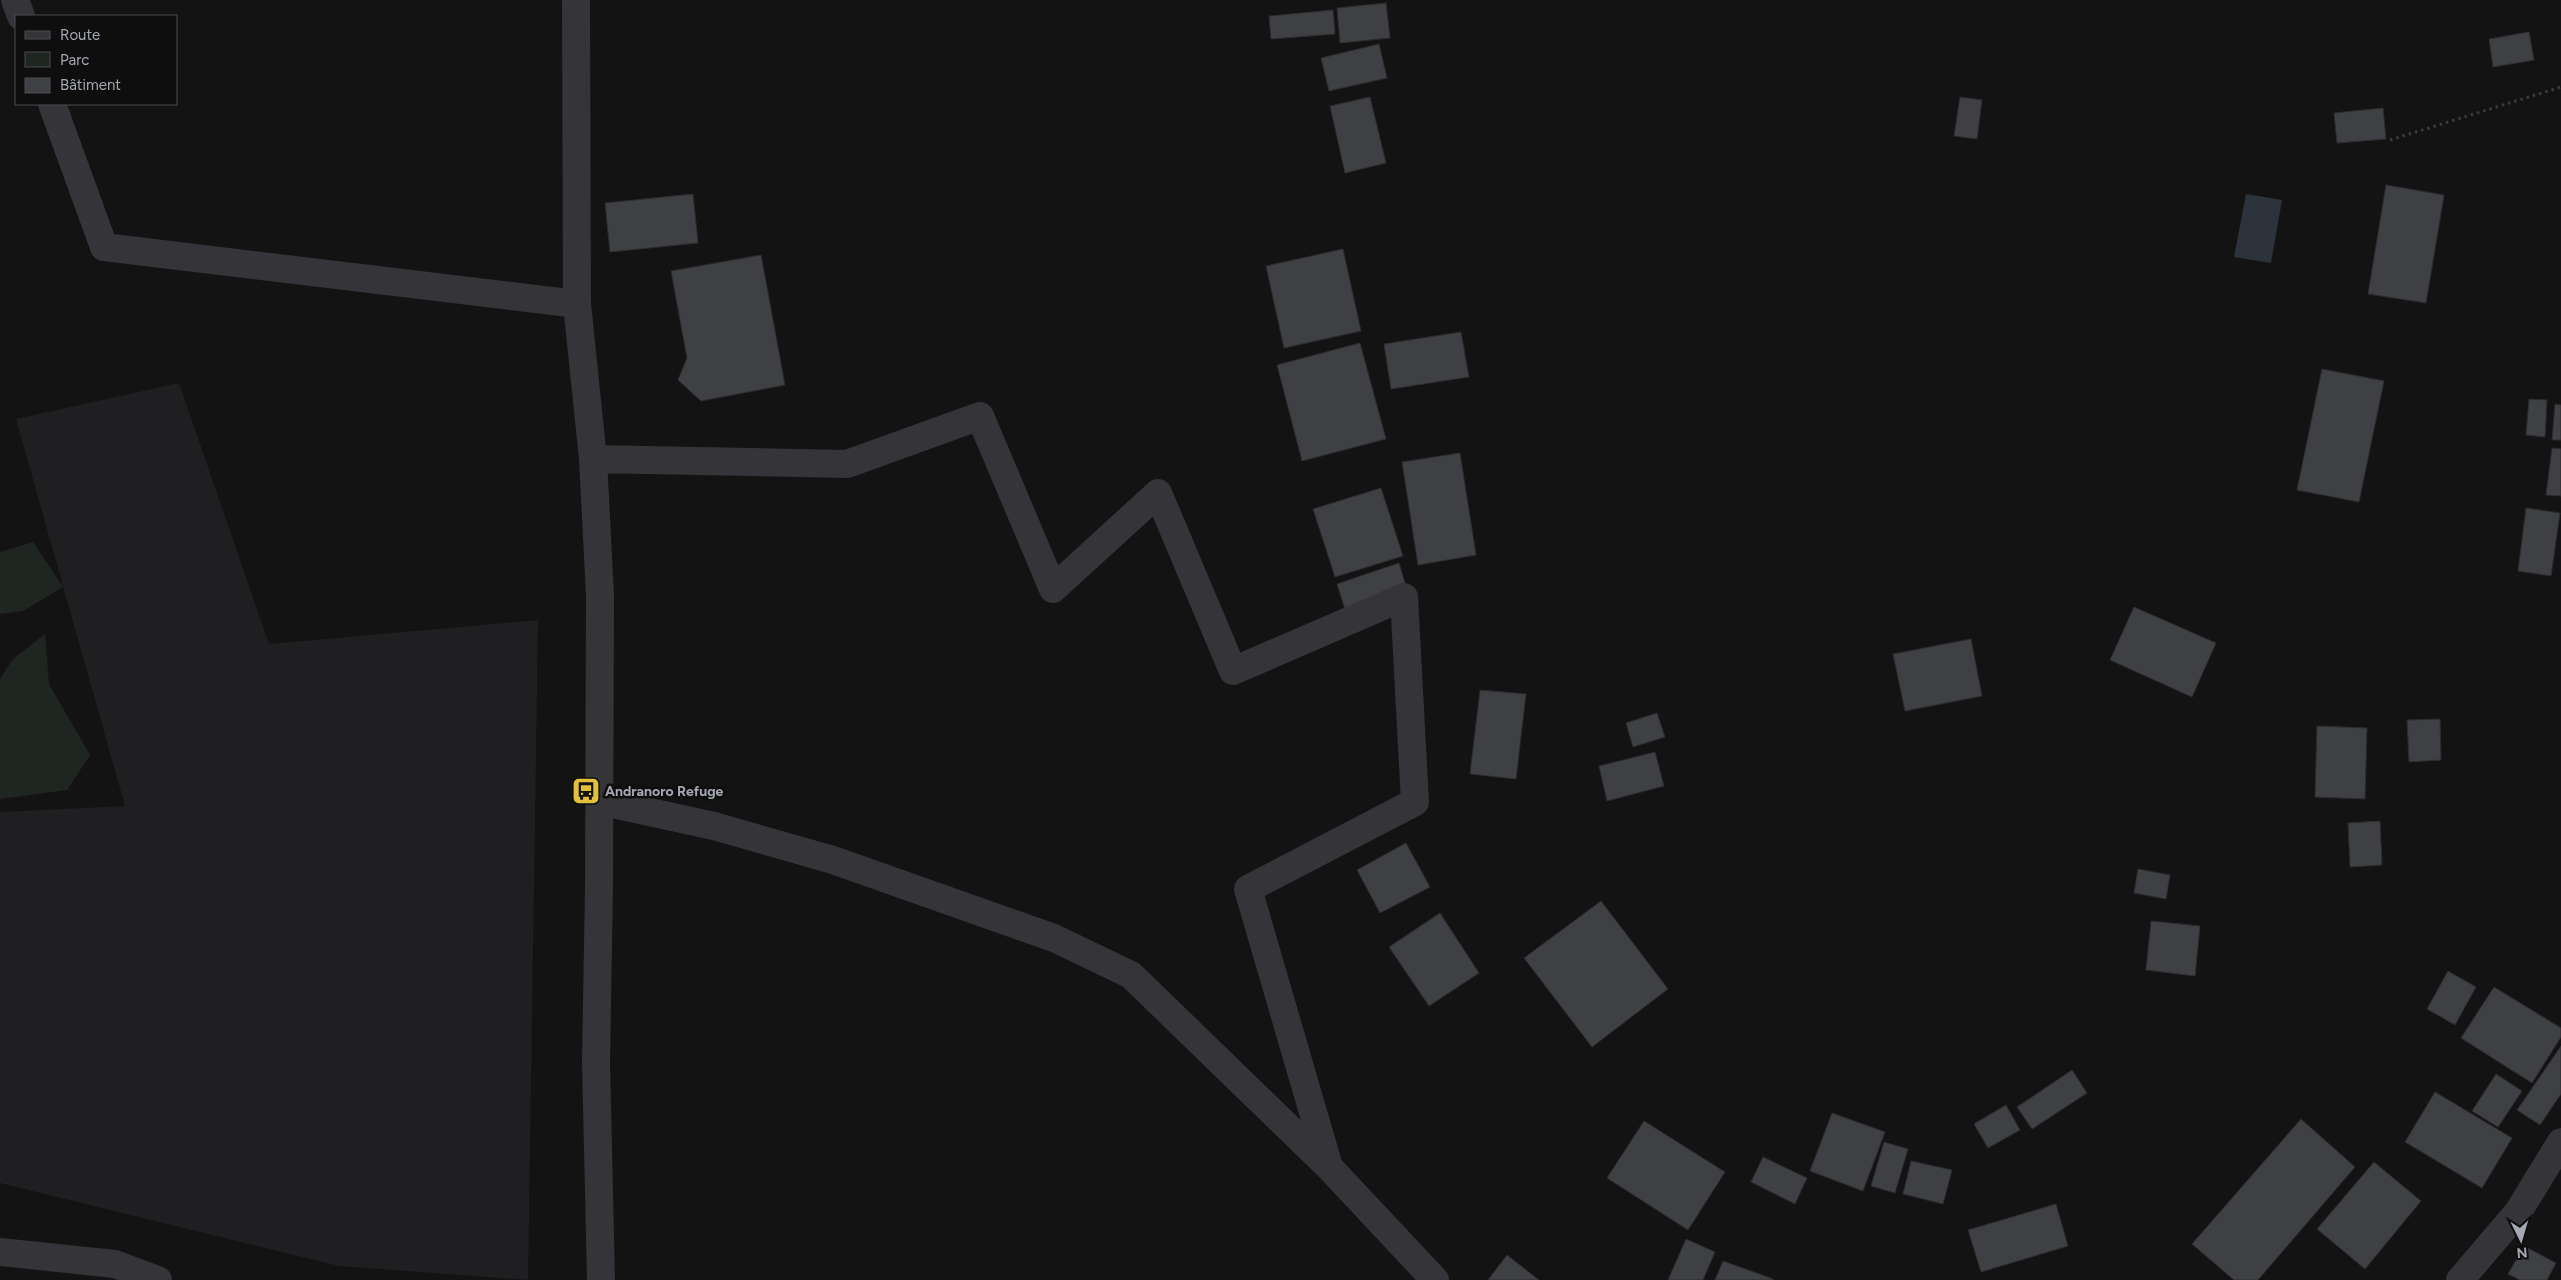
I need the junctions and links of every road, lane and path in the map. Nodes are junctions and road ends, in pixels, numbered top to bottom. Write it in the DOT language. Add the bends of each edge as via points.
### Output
graph roads {
  1 [pos="15,0"];
  2 [pos="576,0"];
  3 [pos="20,15"];
  4 [pos="2561,87"];
  5 [pos="52,105"];
  6 [pos="2390,140"];
  7 [pos="577,304"];
  8 [pos="593,459"];
  9 [pos="600,801"];
  10 [pos="2561,1142"];
  11 [pos="1329,1167"];
  12 [pos="0,1252"];
  13 [pos="158,1280"];
  14 [pos="600,1280"];
  15 [pos="1435,1280"];
  16 [pos="2460,1280"];
  1 -- 3 [label="street"];
  2 -- 7 [label="street"];
  4 -- 6 [label="path"];
  5 -- 7 [label="street" via="104,247"];
  7 -- 8 [label="street"];
  8 -- 9 [label="street" via="600,595"];
  8 -- 11 [label="street" via="847,464 980,416 1053,589 1158,493 1233,671 1404,597 1415,802 1248,889"];
  9 -- 11 [label="street" via="714,826 833,860 1054,938 1131,975"];
  9 -- 14 [label="street" via="596,1062"];
  10 -- 16 [label="street" via="2518,1212"];
  11 -- 15 [label="street"];
  12 -- 13 [label="street" via="115,1264"];
}
